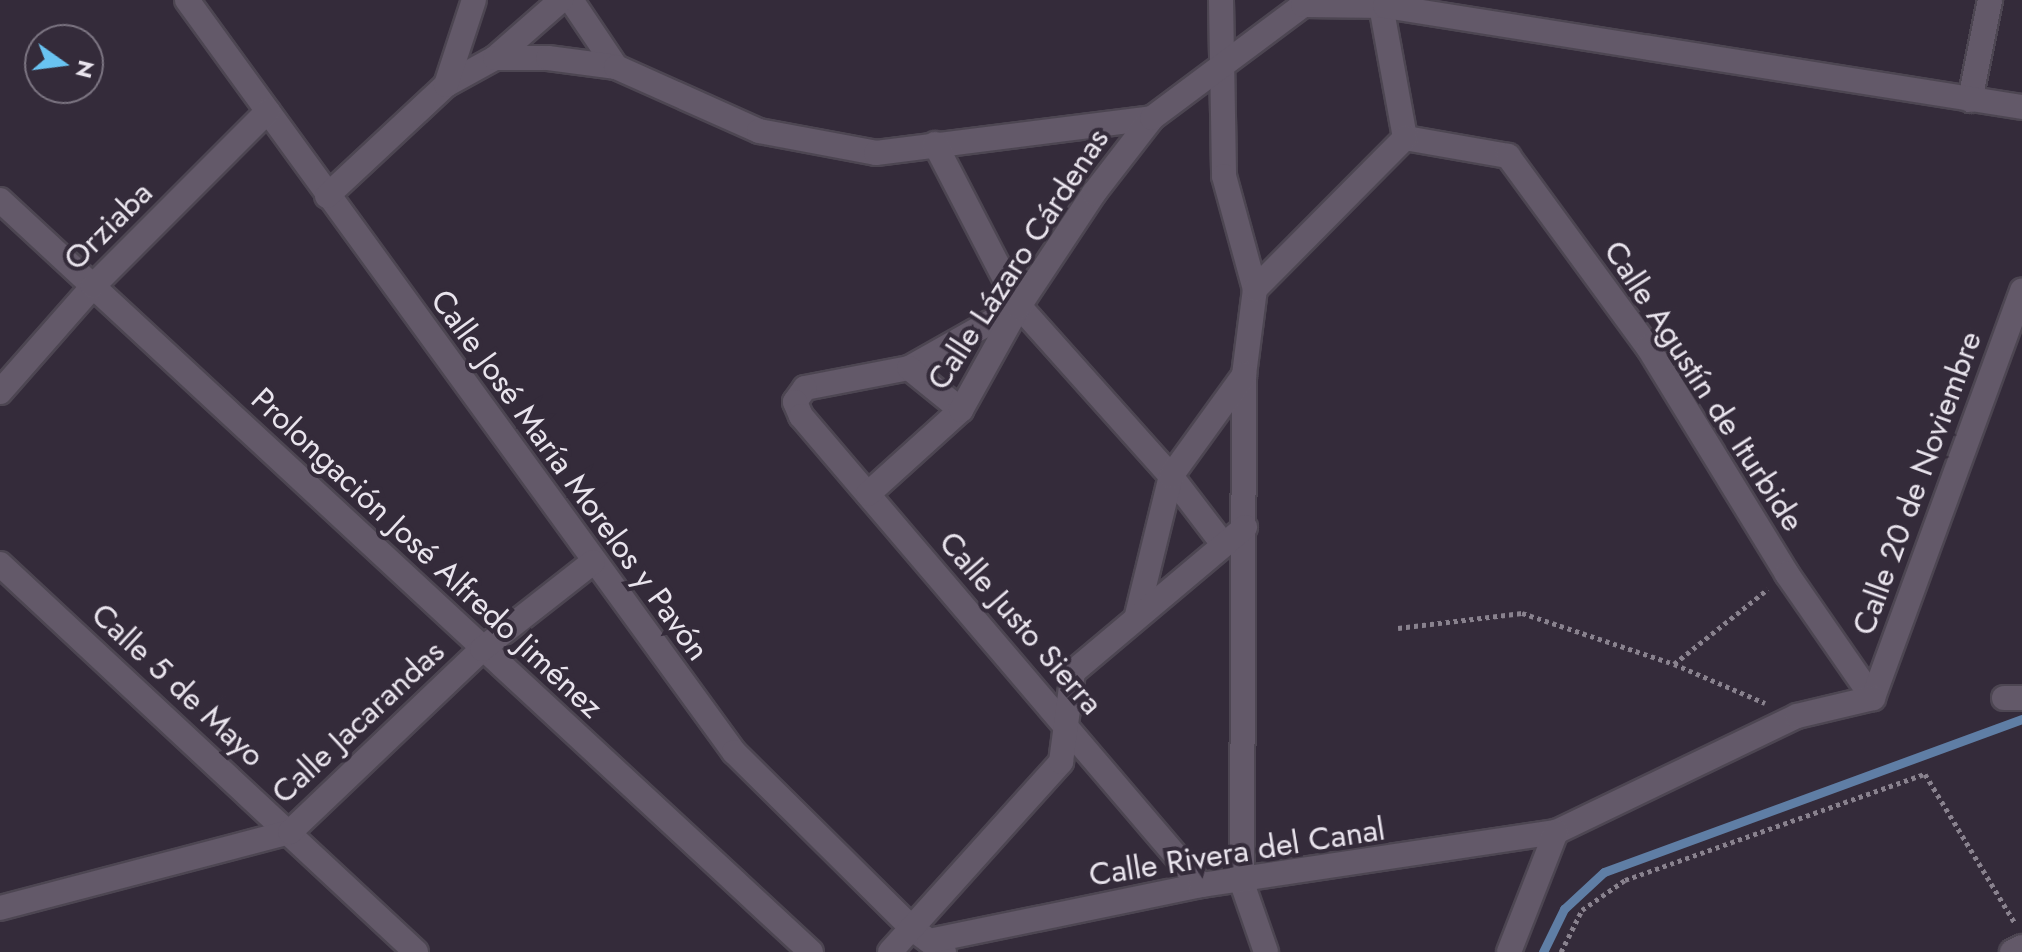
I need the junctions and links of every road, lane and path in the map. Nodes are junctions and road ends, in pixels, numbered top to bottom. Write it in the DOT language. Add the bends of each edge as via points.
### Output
graph roads {
  1 [pos="474,0"];
  2 [pos="561,0"];
  3 [pos="571,0"];
  4 [pos="1221,0"];
  5 [pos="1990,0"];
  6 [pos="191,2"];
  7 [pos="1382,3"];
  8 [pos="495,58"];
  9 [pos="1224,63"];
  10 [pos="616,67"];
  11 [pos="446,85"];
  12 [pos="1970,100"];
  13 [pos="2022,107"];
  14 [pos="268,111"];
  15 [pos="1152,118"];
  16 [pos="1405,138"];
  17 [pos="935,144"];
  18 [pos="327,196"];
  19 [pos="0,200"];
  20 [pos="93,286"];
  21 [pos="1255,289"];
  22 [pos="2022,290"];
  23 [pos="1019,306"];
  24 [pos="909,368"];
  25 [pos="1244,375"];
  26 [pos="0,392"];
  27 [pos="961,410"];
  28 [pos="1171,476"];
  29 [pos="868,494"];
  30 [pos="1245,527"];
  31 [pos="1223,544"];
  32 [pos="593,562"];
  33 [pos="0,564"];
  34 [pos="1787,574"];
  35 [pos="1137,615"];
  36 [pos="1398,628"];
  37 [pos="482,649"];
  38 [pos="1674,664"];
  39 [pos="1873,698"];
  40 [pos="1797,716"];
  41 [pos="1065,724"];
  42 [pos="290,832"];
  43 [pos="1556,832"];
  44 [pos="1242,883"];
  45 [pos="1201,885"];
  46 [pos="0,908"];
  47 [pos="2022,936"];
  48 [pos="929,941"];
  49 [pos="2022,947"];
  50 [pos="416,952"];
  51 [pos="811,952"];
  52 [pos="890,952"];
  53 [pos="1266,952"];
  54 [pos="1509,952"];
  55 [pos="1561,952"];
  56 [pos="2012,952"];
  1 -- 11 [label="street"];
  2 -- 8 [label="street"];
  3 -- 10 [label="street"];
  4 -- 9 [label="street"];
  5 -- 12 [label="street"];
  6 -- 14 [label="street, Calle José María Morelos y Pavón"];
  7 -- 9 [label="street, Calle Lázaro Cárdenas" via="1303,5"];
  7 -- 12 [label="street, Calle Lázaro Cárdenas"];
  7 -- 16 [label="street"];
  8 -- 10 [label="street"];
  8 -- 11 [label="street"];
  9 -- 15 [label="street, Calle Lázaro Cárdenas"];
  9 -- 21 [label="street" via="1224,176"];
  10 -- 17 [label="street" via="759,131 876,153"];
  11 -- 18 [label="street"];
  12 -- 13 [label="street, Calle Lázaro Cárdenas"];
  14 -- 18 [label="street, Calle José María Morelos y Pavón"];
  14 -- 20 [label="street, Orziaba"];
  15 -- 17 [label="street"];
  15 -- 23 [label="street, Calle Lázaro Cárdenas" via="1094,193"];
  16 -- 21 [label="street"];
  16 -- 34 [label="street, Calle Agustín de Iturbide" via="1508,156 1648,347"];
  17 -- 23 [label="street"];
  18 -- 32 [label="street, Calle José María Morelos y Pavón"];
  19 -- 20 [label="street, Prolongación José Alfredo Jiménez"];
  20 -- 26 [label="street, Orziaba"];
  20 -- 37 [label="street, Prolongación José Alfredo Jiménez"];
  21 -- 25 [label="street"];
  22 -- 39 [label="street, Calle 20 de Noviembre"];
  23 -- 24 [label="street"];
  23 -- 27 [label="street, Calle Lázaro Cárdenas"];
  23 -- 28 [label="street"];
  24 -- 27 [label="street"];
  24 -- 29 [label="street, Calle Justo Sierra" via="805,388 795,402"];
  25 -- 28 [label="street"];
  25 -- 30 [label="street"];
  27 -- 29 [label="street, Calle Lázaro Cárdenas"];
  28 -- 31 [label="street"];
  28 -- 35 [label="street"];
  29 -- 41 [label="street, Calle Justo Sierra"];
  30 -- 31 [label="street"];
  30 -- 44 [label="street"];
  31 -- 35 [label="street"];
  32 -- 37 [label="street, Calle Jacarandas"];
  32 -- 48 [label="street, Calle José María Morelos y Pavón" via="734,752"];
  33 -- 42 [label="street, Calle 5 de Mayo"];
  34 -- 38 [label="path"];
  34 -- 39 [label="street, Calle Agustín de Iturbide"];
  35 -- 41 [label="street" via="1073,672"];
  36 -- 38 [label="path" via="1522,613"];
  37 -- 42 [label="street, Calle Jacarandas"];
  37 -- 51 [label="street, Prolongación José Alfredo Jiménez"];
  38 -- 40 [label="path"];
  39 -- 40 [label="street, Calle Rivera del Canal"];
  40 -- 43 [label="street, Calle Rivera del Canal"];
  41 -- 45 [label="street, Calle Justo Sierra"];
  41 -- 48 [label="street" via="1061,762"];
  42 -- 46 [label="street, Calle Jacarandas"];
  42 -- 50 [label="street, Calle 5 de Mayo"];
  43 -- 44 [label="street, Calle Rivera del Canal"];
  43 -- 54 [label="street"];
  44 -- 45 [label="street, Calle Rivera del Canal"];
  44 -- 53 [label="street"];
  45 -- 48 [label="street, Calle Rivera del Canal"];
  47 -- 55 [label="path" via="1925,774 1625,880 1582,910"];
  48 -- 52 [label="street"];
  49 -- 56 [label="street"];
}
